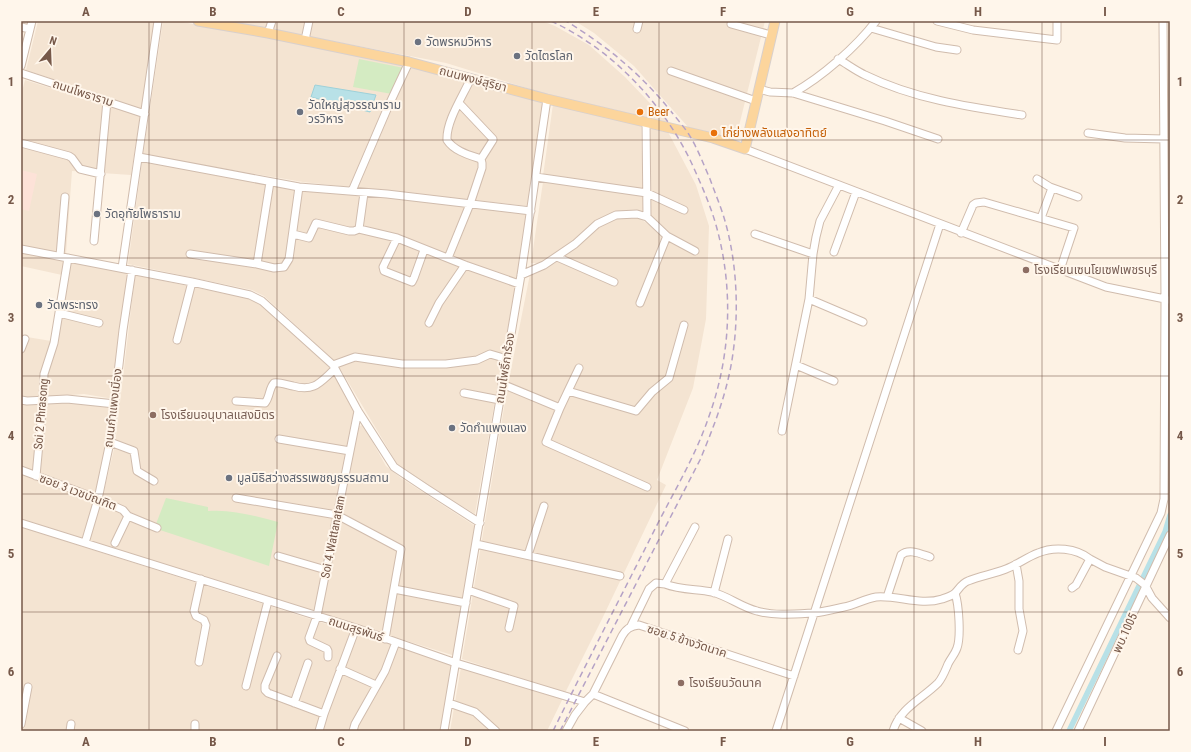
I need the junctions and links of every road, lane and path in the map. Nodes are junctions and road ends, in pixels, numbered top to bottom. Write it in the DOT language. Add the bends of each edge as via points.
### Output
graph roads {
  1 [pos="32,21"];
  2 [pos="158,21"];
  3 [pos="198,21"];
  4 [pos="272,21"];
  5 [pos="309,21"];
  6 [pos="639,21"];
  7 [pos="775,21"];
  8 [pos="876,21"];
  9 [pos="937,21"];
  10 [pos="1057,21"];
  11 [pos="1163,21"];
  12 [pos="731,24"];
  13 [pos="21,27"];
  14 [pos="871,28"];
  15 [pos="30,29"];
  16 [pos="637,29"];
  17 [pos="268,32"];
  18 [pos="772,36"];
  19 [pos="305,40"];
  20 [pos="956,50"];
  21 [pos="838,59"];
  22 [pos="409,62"];
  23 [pos="21,66"];
  24 [pos="671,71"];
  25 [pos="21,73"];
  26 [pos="471,78"];
  27 [pos="759,89"];
  28 [pos="794,93"];
  29 [pos="547,100"];
  30 [pos="107,101"];
  31 [pos="756,101"];
  32 [pos="459,103"];
  33 [pos="145,114"];
  34 [pos="1022,115"];
  35 [pos="646,123"];
  36 [pos="1088,134"];
  37 [pos="938,139"];
  38 [pos="1164,139"];
  39 [pos="21,143"];
  40 [pos="745,149"];
  41 [pos="139,157"];
  42 [pos="481,159"];
  43 [pos="101,174"];
  44 [pos="536,177"];
  45 [pos="1037,180"];
  46 [pos="270,182"];
  47 [pos="839,185"];
  48 [pos="299,187"];
  49 [pos="1052,188"];
  50 [pos="352,191"];
  51 [pos="856,192"];
  52 [pos="364,193"];
  53 [pos="647,193"];
  54 [pos="65,197"];
  55 [pos="1078,197"];
  56 [pos="470,204"];
  57 [pos="684,210"];
  58 [pos="531,211"];
  59 [pos="647,217"];
  60 [pos="1041,218"];
  61 [pos="940,224"];
  62 [pos="359,229"];
  63 [pos="961,233"];
  64 [pos="293,234"];
  65 [pos="755,234"];
  66 [pos="667,236"];
  67 [pos="397,238"];
  68 [pos="94,241"];
  69 [pos="21,248"];
  70 [pos="424,250"];
  71 [pos="695,251"];
  72 [pos="834,252"];
  73 [pos="190,254"];
  74 [pos="812,254"];
  75 [pos="60,256"];
  76 [pos="557,256"];
  77 [pos="68,258"];
  78 [pos="448,258"];
  79 [pos="257,264"];
  80 [pos="465,265"];
  81 [pos="122,268"];
  82 [pos="132,270"];
  83 [pos="1060,270"];
  84 [pos="521,275"];
  85 [pos="192,282"];
  86 [pos="614,282"];
  87 [pos="519,284"];
  88 [pos="809,299"];
  89 [pos="1167,300"];
  90 [pos="640,303"];
  91 [pos="59,313"];
  92 [pos="863,322"];
  93 [pos="99,323"];
  94 [pos="429,323"];
  95 [pos="684,325"];
  96 [pos="25,339"];
  97 [pos="177,340"];
  98 [pos="21,349"];
  99 [pos="507,359"];
  100 [pos="796,366"];
  101 [pos="334,367"];
  102 [pos="579,368"];
  103 [pos="834,381"];
  104 [pos="502,384"];
  105 [pos="568,392"];
  106 [pos="464,393"];
  107 [pos="21,400"];
  108 [pos="43,400"];
  109 [pos="500,400"];
  110 [pos="236,401"];
  111 [pos="115,404"];
  112 [pos="560,408"];
  113 [pos="358,411"];
  114 [pos="782,431"];
  115 [pos="279,439"];
  116 [pos="110,442"];
  117 [pos="350,451"];
  118 [pos="21,470"];
  119 [pos="36,476"];
  120 [pos="154,481"];
  121 [pos="647,487"];
  122 [pos="236,498"];
  123 [pos="98,499"];
  124 [pos="544,506"];
  125 [pos="337,515"];
  126 [pos="128,516"];
  127 [pos="21,523"];
  128 [pos="480,523"];
  129 [pos="695,527"];
  130 [pos="157,528"];
  131 [pos="1170,535"];
  132 [pos="728,539"];
  133 [pos="85,543"];
  134 [pos="115,543"];
  135 [pos="476,544"];
  136 [pos="1168,546"];
  137 [pos="528,555"];
  138 [pos="278,556"];
  139 [pos="930,557"];
  140 [pos="1090,559"];
  141 [pos="1016,564"];
  142 [pos="326,570"];
  143 [pos="620,576"];
  144 [pos="1133,577"];
  145 [pos="201,579"];
  146 [pos="665,584"];
  147 [pos="1146,586"];
  148 [pos="1072,588"];
  149 [pos="394,589"];
  150 [pos="468,590"];
  151 [pos="714,593"];
  152 [pos="955,594"];
  153 [pos="887,597"];
  154 [pos="268,601"];
  155 [pos="466,603"];
  156 [pos="814,613"];
  157 [pos="317,616"];
  158 [pos="1170,618"];
  159 [pos="631,626"];
  160 [pos="356,628"];
  161 [pos="509,628"];
  162 [pos="385,639"];
  163 [pos="396,642"];
  164 [pos="1018,650"];
  165 [pos="277,656"];
  166 [pos="328,657"];
  167 [pos="199,662"];
  168 [pos="308,662"];
  169 [pos="456,663"];
  170 [pos="340,669"];
  171 [pos="794,676"];
  172 [pos="376,685"];
  173 [pos="246,686"];
  174 [pos="28,687"];
  175 [pos="593,694"];
  176 [pos="294,702"];
  177 [pos="585,702"];
  178 [pos="449,703"];
  179 [pos="324,714"];
  180 [pos="899,718"];
  181 [pos="21,724"];
  182 [pos="319,731"];
  183 [pos="353,731"];
  184 [pos="444,731"];
  185 [pos="496,731"];
  186 [pos="566,731"];
  187 [pos="685,731"];
  188 [pos="776,731"];
  189 [pos="893,731"];
  190 [pos="922,731"];
  191 [pos="1056,731"];
  192 [pos="1078,731"];
  1 -- 15 [label="street"];
  2 -- 33 [label="street"];
  3 -- 17 [label="main road, ถนนพงษ์สุริยา"];
  4 -- 17 [label="street"];
  5 -- 19 [label="street"];
  6 -- 16 [label="street"];
  7 -- 18 [label="main road"];
  8 -- 14 [label="street"];
  9 -- 10 [label="street" via="973,30 1057,40"];
  11 -- 38 [label="street"];
  12 -- 18 [label="street"];
  13 -- 15 [label="street"];
  14 -- 20 [label="street" via="936,47"];
  14 -- 21 [label="street"];
  15 -- 23 [label="street"];
  17 -- 19 [label="main road, ถนนพงษ์สุริยา"];
  18 -- 27 [label="main road"];
  19 -- 22 [label="main road, ถนนพงษ์สุริยา"];
  21 -- 28 [label="street"];
  21 -- 34 [label="street" via="865,75 916,94 964,106"];
  22 -- 26 [label="main road, ถนนพงษ์สุริยา"];
  22 -- 50 [label="street"];
  24 -- 31 [label="street"];
  25 -- 30 [label="street, ถนนโพธาราม"];
  26 -- 29 [label="main road, ถนนพงษ์สุริยา"];
  26 -- 32 [label="street"];
  27 -- 28 [label="street"];
  27 -- 31 [label="main road"];
  28 -- 37 [label="street"];
  29 -- 35 [label="main road, ถนนพงษ์สุริยา"];
  29 -- 44 [label="street, ถนนโพธิ์การ้อง"];
  30 -- 33 [label="street, ถนนโพธาราม"];
  30 -- 43 [label="street"];
  31 -- 40 [label="main road"];
  32 -- 42 [label="street" via="493,138"];
  32 -- 42 [label="street" via="447,140 459,150"];
  33 -- 41 [label="street"];
  35 -- 40 [label="main road, ถนนพงษ์สุริยา" via="713,138"];
  35 -- 53 [label="street"];
  36 -- 38 [label="street"];
  38 -- 89 [label="street"];
  39 -- 43 [label="street" via="69,156 80,169"];
  40 -- 47 [label="street"];
  41 -- 46 [label="street"];
  41 -- 81 [label="street"];
  42 -- 56 [label="street" via="480,175"];
  43 -- 68 [label="street"];
  44 -- 53 [label="street"];
  44 -- 58 [label="street, ถนนโพธิ์การ้อง"];
  45 -- 49 [label="street"];
  46 -- 48 [label="street"];
  46 -- 79 [label="street"];
  47 -- 51 [label="street"];
  47 -- 74 [label="street" via="820,221"];
  48 -- 50 [label="street"];
  48 -- 64 [label="street"];
  49 -- 55 [label="street"];
  49 -- 60 [label="street"];
  50 -- 52 [label="street"];
  51 -- 61 [label="street"];
  51 -- 72 [label="street"];
  52 -- 56 [label="street"];
  52 -- 62 [label="street"];
  53 -- 57 [label="street"];
  53 -- 59 [label="street"];
  54 -- 75 [label="street"];
  56 -- 58 [label="street"];
  56 -- 78 [label="street"];
  58 -- 84 [label="street, ถนนโพธิ์การ้อง"];
  59 -- 66 [label="street"];
  59 -- 76 [label="street" via="637,214 616,214 597,224"];
  60 -- 63 [label="street" via="984,202 976,203"];
  60 -- 83 [label="street" via="1074,228"];
  61 -- 63 [label="street"];
  61 -- 156 [label="street"];
  62 -- 64 [label="street" via="349,231 316,223 309,238"];
  62 -- 67 [label="street"];
  63 -- 83 [label="street"];
  64 -- 79 [label="street" via="289,259 284,267 274,268"];
  65 -- 74 [label="street"];
  66 -- 71 [label="street"];
  66 -- 90 [label="street"];
  67 -- 70 [label="street"];
  67 -- 70 [label="street" via="384,271 412,282"];
  69 -- 75 [label="street"];
  70 -- 78 [label="street"];
  73 -- 79 [label="street"];
  74 -- 88 [label="street"];
  75 -- 77 [label="street"];
  76 -- 84 [label="street"];
  76 -- 86 [label="street"];
  77 -- 81 [label="street"];
  77 -- 91 [label="street, Soi 2 Phrasong"];
  78 -- 80 [label="street"];
  80 -- 87 [label="street"];
  80 -- 94 [label="street" via="439,303"];
  81 -- 82 [label="street"];
  82 -- 85 [label="street"];
  82 -- 111 [label="street, ถนนกำแพงเมี่อง"];
  83 -- 89 [label="street" via="1106,287"];
  84 -- 87 [label="street, ถนนโพธิ์การ้อง"];
  85 -- 97 [label="street"];
  85 -- 101 [label="street" via="250,295 262,301"];
  87 -- 99 [label="street, ถนนโพธิ์การ้อง"];
  88 -- 92 [label="street"];
  88 -- 100 [label="street"];
  89 -- 144 [label="street" via="1164,499 1161,513"];
  91 -- 93 [label="street"];
  91 -- 108 [label="street, Soi 2 Phrasong" via="54,343 44,374"];
  95 -- 105 [label="street" via="669,378 652,392 636,411"];
  96 -- 98 [label="street"];
  99 -- 101 [label="street" via="490,354 477,360 446,364 402,364 355,357"];
  99 -- 104 [label="street, ถนนโพธิ์การ้อง"];
  100 -- 103 [label="street"];
  100 -- 114 [label="street"];
  101 -- 110 [label="street" via="311,388 274,383 265,403"];
  101 -- 113 [label="street"];
  102 -- 105 [label="street"];
  104 -- 109 [label="street, ถนนโพธิ์การ้อง"];
  104 -- 112 [label="street"];
  105 -- 112 [label="street"];
  106 -- 109 [label="street"];
  107 -- 108 [label="street"];
  108 -- 111 [label="street" via="80,399"];
  108 -- 119 [label="street, Soi 2 Phrasong"];
  109 -- 128 [label="street, ถนนโพธิ์การ้อง"];
  111 -- 116 [label="street, ถนนกำแพงเมี่อง"];
  112 -- 121 [label="street" via="546,442"];
  113 -- 117 [label="street, Soi 4 Wattanatam"];
  113 -- 128 [label="street" via="394,467"];
  115 -- 117 [label="street"];
  116 -- 120 [label="street" via="134,451 137,471"];
  116 -- 123 [label="street, ถนนกำแพงเมี่อง"];
  117 -- 125 [label="street, Soi 4 Wattanatam"];
  118 -- 119 [label="street, ซอย 3 เวชบัณฑิต"];
  119 -- 123 [label="street, ซอย 3 เวชบัณฑิต"];
  122 -- 125 [label="street"];
  123 -- 126 [label="street, ซอย 3 เวชบัณฑิต" via="123,510"];
  123 -- 133 [label="street, ถนนกำแพงเมี่อง"];
  124 -- 137 [label="street"];
  125 -- 142 [label="street, Soi 4 Wattanatam"];
  125 -- 149 [label="street" via="401,549"];
  126 -- 130 [label="street"];
  126 -- 134 [label="street, ซอย 3 เวชบัณฑิต"];
  127 -- 133 [label="street, ถนนสุรพันธ์"];
  128 -- 135 [label="street, ถนนโพธิ์การ้อง"];
  129 -- 146 [label="street"];
  131 -- 136 [label="street, พบ.1005"];
  132 -- 151 [label="street"];
  133 -- 145 [label="street, ถนนสุรพันธ์"];
  135 -- 137 [label="street"];
  135 -- 150 [label="street, ถนนโพธิ์การ้อง"];
  136 -- 147 [label="street, พบ.1005"];
  137 -- 143 [label="street"];
  138 -- 142 [label="street"];
  139 -- 153 [label="street" via="908,552 900,555"];
  140 -- 141 [label="street" via="1070,550 1059,549 1039,553"];
  140 -- 144 [label="street"];
  140 -- 148 [label="street"];
  141 -- 152 [label="street" via="987,576 969,580"];
  141 -- 164 [label="street" via="1023,631"];
  142 -- 157 [label="street, Soi 4 Wattanatam"];
  144 -- 147 [label="street"];
  144 -- 191 [label="street"];
  145 -- 154 [label="street, ถนนสุรพันธ์"];
  145 -- 167 [label="street" via="194,610 196,616 204,620 206,625"];
  146 -- 151 [label="street"];
  146 -- 159 [label="street" via="656,583 649,589"];
  147 -- 158 [label="street" via="1152,598"];
  147 -- 192 [label="street, พบ.1005"];
  149 -- 155 [label="street"];
  149 -- 162 [label="street"];
  150 -- 155 [label="street, ถนนโพธิ์การ้อง"];
  150 -- 161 [label="street" via="514,606"];
  151 -- 156 [label="street" via="758,611 776,614"];
  152 -- 153 [label="street" via="932,602"];
  152 -- 180 [label="street" via="959,610 958,642 955,652 938,683 910,705"];
  153 -- 156 [label="street" via="876,597"];
  154 -- 157 [label="street, ถนนสุรพันธ์"];
  154 -- 173 [label="street"];
  155 -- 169 [label="street, ถนนโพธิ์การ้อง"];
  156 -- 171 [label="street"];
  157 -- 160 [label="street, ถนนสุรพันธ์"];
  157 -- 166 [label="street, Soi 4 Wattanatam" via="308,640 327,649"];
  159 -- 171 [label="street, ซอย 5 ข้างวัดนาค" via="639,625"];
  159 -- 175 [label="street, ซอย 5 ข้างวัดนาค" via="622,636"];
  160 -- 162 [label="street, ถนนสุรพันธ์"];
  160 -- 170 [label="street"];
  162 -- 163 [label="street, ถนนสุรพันธ์"];
  163 -- 169 [label="street, ถนนสุรพันธ์"];
  163 -- 172 [label="street" via="385,671"];
  165 -- 176 [label="street" via="265,690"];
  168 -- 176 [label="street"];
  169 -- 177 [label="street, ถนนสุรพันธ์"];
  169 -- 178 [label="street, ถนนโพธิ์การ้อง"];
  170 -- 172 [label="street"];
  170 -- 179 [label="street"];
  171 -- 188 [label="street"];
  172 -- 183 [label="street"];
  174 -- 181 [label="street"];
  175 -- 177 [label="street"];
  175 -- 187 [label="street"];
  176 -- 179 [label="street"];
  177 -- 186 [label="street"];
  178 -- 184 [label="street, ถนนโพธิ์การ้อง"];
  178 -- 185 [label="street" via="475,712"];
  179 -- 182 [label="street"];
  180 -- 189 [label="street"];
  180 -- 190 [label="street"];
}
